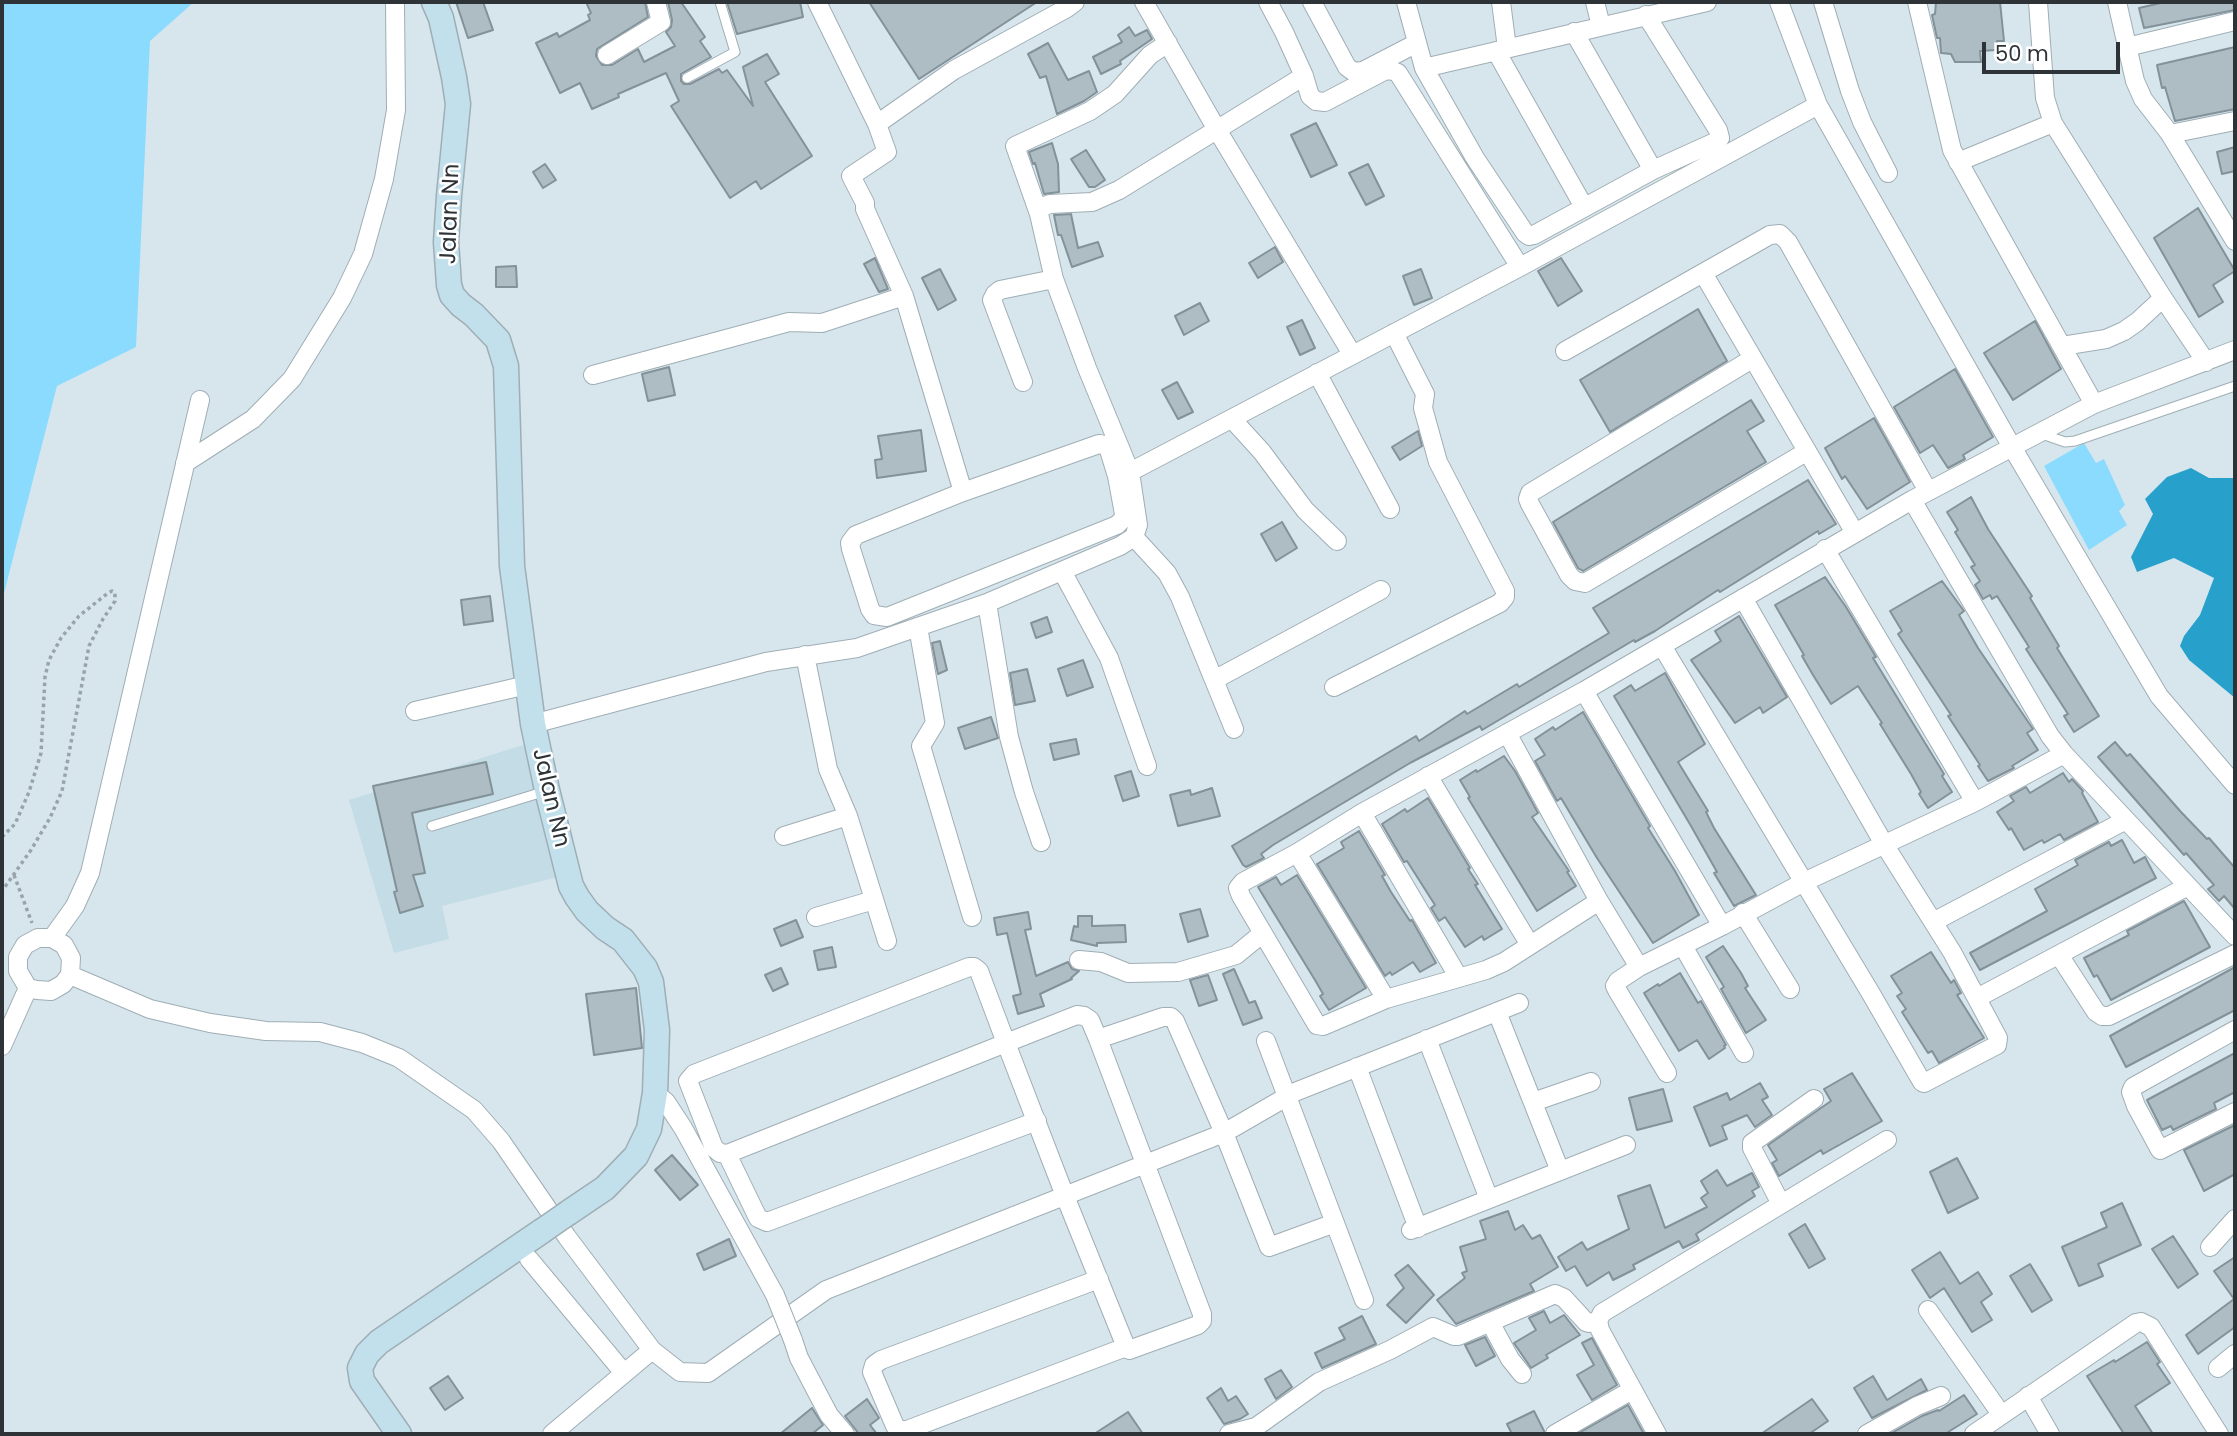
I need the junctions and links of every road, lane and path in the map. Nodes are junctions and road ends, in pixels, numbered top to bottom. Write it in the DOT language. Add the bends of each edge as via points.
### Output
graph roads {
  1 [pos="395,2"];
  2 [pos="434,2"];
  3 [pos="656,2"];
  4 [pos="720,2"];
  5 [pos="817,2"];
  6 [pos="1074,2"];
  7 [pos="1144,2"];
  8 [pos="1268,2"];
  9 [pos="1311,2"];
  10 [pos="1406,2"];
  11 [pos="1501,2"];
  12 [pos="1595,2"];
  13 [pos="1779,2"];
  14 [pos="1823,2"];
  15 [pos="1917,2"];
  16 [pos="2038,2"];
  17 [pos="2117,2"];
  18 [pos="1696,3"];
  19 [pos="1646,15"];
  20 [pos="2235,21"];
  21 [pos="1601,26"];
  22 [pos="1574,32"];
  23 [pos="1168,43"];
  24 [pos="1418,43"];
  25 [pos="2127,47"];
  26 [pos="1502,50"];
  27 [pos="607,55"];
  28 [pos="1424,68"];
  29 [pos="1304,76"];
  30 [pos="687,78"];
  31 [pos="1818,105"];
  32 [pos="2235,121"];
  33 [pos="2053,123"];
  34 [pos="877,124"];
  35 [pos="1216,128"];
  36 [pos="2170,134"];
  37 [pos="1958,162"];
  38 [pos="1653,170"];
  39 [pos="1888,173"];
  40 [pos="1584,207"];
  41 [pos="1039,214"];
  42 [pos="2233,234"];
  43 [pos="1520,267"];
  44 [pos="1703,273"];
  45 [pos="1054,279"];
  46 [pos="904,296"];
  47 [pos="2163,298"];
  48 [pos="1394,333"];
  49 [pos="2062,346"];
  50 [pos="1565,351"];
  51 [pos="2235,351"];
  52 [pos="1352,354"];
  53 [pos="1752,359"];
  54 [pos="2206,362"];
  55 [pos="1317,373"];
  56 [pos="593,375"];
  57 [pos="1023,382"];
  58 [pos="2235,386"];
  59 [pos="200,400"];
  60 [pos="2094,404"];
  61 [pos="1232,419"];
  62 [pos="2038,432"];
  63 [pos="2012,447"];
  64 [pos="1806,452"];
  65 [pos="185,463"];
  66 [pos="1123,474"];
  67 [pos="962,492"];
  68 [pos="1920,495"];
  69 [pos="1390,509"];
  70 [pos="1855,533"];
  71 [pos="1134,537"];
  72 [pos="1337,541"];
  73 [pos="1825,549"];
  74 [pos="1062,571"];
  75 [pos="1381,590"];
  76 [pos="1743,598"];
  77 [pos="987,603"];
  78 [pos="918,627"];
  79 [pos="1662,646"];
  80 [pos="805,656"];
  81 [pos="1214,680"];
  82 [pos="527,685"];
  83 [pos="1334,687"];
  84 [pos="1584,691"];
  85 [pos="415,710"];
  86 [pos="533,724"];
  87 [pos="1234,729"];
  88 [pos="1507,733"];
  89 [pos="2064,754"];
  90 [pos="1147,765"];
  91 [pos="1428,776"];
  92 [pos="2235,785"];
  93 [pos="547,790"];
  94 [pos="1975,802"];
  95 [pos="1362,813"];
  96 [pos="848,816"];
  97 [pos="2126,820"];
  98 [pos="432,826"];
  99 [pos="784,836"];
  100 [pos="2,837"];
  101 [pos="1041,842"];
  102 [pos="1884,844"];
  103 [pos="1297,853"];
  104 [pos="14,874"];
  105 [pos="1804,881"];
  106 [pos="2188,886"];
  107 [pos="2,891"];
  108 [pos="874,900"];
  109 [pos="1600,901"];
  110 [pos="1743,913"];
  111 [pos="972,916"];
  112 [pos="816,917"];
  113 [pos="1933,922"];
  114 [pos="1722,926"];
  115 [pos="1263,933"];
  116 [pos="2235,936"];
  117 [pos="45,938"];
  118 [pos="887,941"];
  119 [pos="1530,946"];
  120 [pos="1683,946"];
  121 [pos="2235,954"];
  122 [pos="2059,955"];
  123 [pos="1079,960"];
  124 [pos="1639,967"];
  125 [pos="70,975"];
  126 [pos="1459,978"];
  127 [pos="28,988"];
  128 [pos="1790,989"];
  129 [pos="1977,998"];
  130 [pos="1386,999"];
  131 [pos="1519,1003"];
  132 [pos="1497,1012"];
  133 [pos="2235,1030"];
  134 [pos="1098,1040"];
  135 [pos="1427,1040"];
  136 [pos="1266,1041"];
  137 [pos="1006,1043"];
  138 [pos="2,1046"];
  139 [pos="1744,1053"];
  140 [pos="1357,1067"];
  141 [pos="1667,1073"];
  142 [pos="1591,1082"];
  143 [pos="655,1093"];
  144 [pos="1287,1097"];
  145 [pos="1814,1099"];
  146 [pos="1533,1102"];
  147 [pos="2235,1112"];
  148 [pos="1037,1121"];
  149 [pos="1224,1133"];
  150 [pos="1887,1140"];
  151 [pos="1626,1145"];
  152 [pos="727,1154"];
  153 [pos="1146,1165"];
  154 [pos="1560,1171"];
  155 [pos="1065,1196"];
  156 [pos="1489,1199"];
  157 [pos="1781,1204"];
  158 [pos="2235,1219"];
  159 [pos="1335,1223"];
  160 [pos="2210,1247"];
  161 [pos="529,1259"];
  162 [pos="1099,1279"];
  163 [pos="1364,1300"];
  164 [pos="1928,1310"];
  165 [pos="1598,1321"];
  166 [pos="1490,1322"];
  167 [pos="1126,1347"];
  168 [pos="652,1350"];
  169 [pos="2235,1354"];
  170 [pos="2218,1368"];
  171 [pos="624,1373"];
  172 [pos="1522,1374"];
  173 [pos="1632,1390"];
  174 [pos="1941,1396"];
  175 [pos="2028,1396"];
  176 [pos="2001,1414"];
  177 [pos="399,1434"];
  178 [pos="552,1434"];
  179 [pos="845,1434"];
  180 [pos="1229,1434"];
  181 [pos="1555,1434"];
  182 [pos="1657,1434"];
  183 [pos="1867,1434"];
  184 [pos="1975,1434"];
  185 [pos="2050,1434"];
  186 [pos="2219,1434"];
  1 -- 65 [label="street" via="396,110 384,179 363,254 292,379 253,419"];
  2 -- 82 [label="street, Jalan Nn" via="458,104 447,219 449,285 452,295 498,340 506,366 512,566"];
  3 -- 27 [label="street" via="661,22"];
  4 -- 30 [label="lane" via="734,52"];
  5 -- 34 [label="street"];
  6 -- 34 [label="street" via="954,70"];
  7 -- 23 [label="street"];
  8 -- 29 [label="street"];
  9 -- 24 [label="street" via="1354,72"];
  10 -- 24 [label="street"];
  11 -- 26 [label="street"];
  12 -- 21 [label="street"];
  13 -- 31 [label="street"];
  14 -- 39 [label="street" via="1850,91"];
  15 -- 37 [label="street"];
  16 -- 33 [label="street" via="2045,98"];
  17 -- 25 [label="street"];
  18 -- 19 [label="street"];
  19 -- 21 [label="street"];
  19 -- 38 [label="street" via="1720,138"];
  20 -- 25 [label="street"];
  21 -- 22 [label="street"];
  22 -- 26 [label="street"];
  22 -- 38 [label="street"];
  23 -- 35 [label="street"];
  23 -- 41 [label="street" via="1150,55 1115,94 1090,111 1015,146"];
  24 -- 28 [label="street"];
  25 -- 36 [label="street" via="2143,99"];
  26 -- 28 [label="street"];
  26 -- 40 [label="street"];
  28 -- 40 [label="street" via="1525,233 1534,235"];
  29 -- 35 [label="street"];
  29 -- 43 [label="street" via="1310,96 1325,102 1384,71 1398,73"];
  31 -- 43 [label="street"];
  31 -- 63 [label="street"];
  32 -- 36 [label="street"];
  33 -- 37 [label="street"];
  33 -- 47 [label="street"];
  34 -- 46 [label="street" via="887,152 851,176"];
  35 -- 41 [label="street" via="1105,197 1050,204"];
  35 -- 52 [label="street"];
  36 -- 42 [label="street"];
  37 -- 49 [label="street"];
  38 -- 40 [label="street"];
  41 -- 45 [label="street"];
  43 -- 48 [label="street"];
  44 -- 50 [label="street"];
  44 -- 53 [label="street"];
  44 -- 68 [label="street" via="1770,235 1785,238"];
  45 -- 57 [label="street" via="1000,290 992,300"];
  45 -- 66 [label="street"];
  46 -- 56 [label="street" via="822,323 789,322"];
  46 -- 67 [label="street"];
  47 -- 49 [label="street" via="2124,331 2106,339"];
  47 -- 54 [label="street"];
  48 -- 52 [label="street"];
  48 -- 83 [label="street" via="1425,394 1423,408 1438,462 1505,591 1504,597"];
  49 -- 60 [label="street"];
  51 -- 54 [label="street"];
  52 -- 55 [label="street"];
  53 -- 64 [label="street"];
  53 -- 64 [label="street" via="1530,493 1530,505 1569,575 1585,583"];
  54 -- 60 [label="street"];
  55 -- 61 [label="street"];
  55 -- 69 [label="street"];
  58 -- 62 [label="lane" via="2075,441"];
  59 -- 65 [label="street"];
  60 -- 62 [label="street"];
  61 -- 66 [label="street"];
  61 -- 72 [label="street" via="1305,510"];
  62 -- 63 [label="street"];
  63 -- 68 [label="street"];
  63 -- 92 [label="street" via="2159,696"];
  64 -- 70 [label="street"];
  65 -- 117 [label="street" via="90,873 75,906"];
  66 -- 67 [label="street" via="1105,445 1099,444"];
  66 -- 67 [label="street" via="1125,514 1117,525 887,617 874,615 851,549 852,538"];
  66 -- 71 [label="street" via="1138,525"];
  68 -- 70 [label="street"];
  68 -- 89 [label="street"];
  70 -- 73 [label="street"];
  71 -- 74 [label="street"];
  71 -- 81 [label="street" via="1167,573"];
  73 -- 76 [label="street"];
  73 -- 94 [label="street"];
  74 -- 77 [label="street"];
  74 -- 90 [label="street" via="1109,658"];
  75 -- 81 [label="street"];
  76 -- 79 [label="street"];
  76 -- 102 [label="street"];
  77 -- 78 [label="street"];
  77 -- 101 [label="street" via="1009,737"];
  78 -- 80 [label="street" via="857,649"];
  78 -- 111 [label="street" via="934,723 921,746"];
  79 -- 84 [label="street"];
  79 -- 105 [label="street"];
  80 -- 86 [label="street" via="766,662"];
  80 -- 96 [label="street" via="828,769"];
  81 -- 87 [label="street"];
  82 -- 85 [label="street"];
  82 -- 86 [label="street, Jalan Nn"];
  84 -- 88 [label="street"];
  84 -- 114 [label="street"];
  86 -- 93 [label="street, Jalan Nn"];
  88 -- 91 [label="street"];
  88 -- 109 [label="street"];
  89 -- 94 [label="street"];
  89 -- 97 [label="street"];
  91 -- 95 [label="street"];
  91 -- 119 [label="street"];
  93 -- 98 [label="lane"];
  93 -- 143 [label="street, Jalan Nn" via="571,886 596,919 623,940 651,982 657,1030"];
  94 -- 102 [label="street"];
  95 -- 103 [label="street"];
  95 -- 126 [label="street"];
  96 -- 99 [label="street"];
  96 -- 108 [label="street"];
  97 -- 106 [label="street"];
  97 -- 113 [label="street"];
  100 -- 104 [label="path" via="15,824 41,753 49,660 79,616 112,591 115,601 89,646 61,791 50,818"];
  102 -- 105 [label="street"];
  102 -- 113 [label="street"];
  103 -- 115 [label="street" via="1238,888"];
  103 -- 130 [label="street"];
  104 -- 107 [label="path"];
  104 -- 117 [label="path"];
  105 -- 110 [label="street"];
  105 -- 129 [label="street" via="1922,1082 1997,1045 1998,1038"];
  106 -- 116 [label="street"];
  106 -- 122 [label="street"];
  108 -- 112 [label="street"];
  108 -- 118 [label="street"];
  109 -- 119 [label="street"];
  109 -- 124 [label="street"];
  110 -- 114 [label="street"];
  110 -- 128 [label="street"];
  113 -- 129 [label="street"];
  114 -- 120 [label="street"];
  115 -- 123 [label="street" via="1236,955 1178,971 1128,973 1101,962"];
  115 -- 130 [label="street" via="1317,1025"];
  117 -- 125 [label="street" via="64,946 71,958"];
  117 -- 127 [label="street" via="25,945 18,957 18,971"];
  119 -- 126 [label="street" via="1486,970"];
  120 -- 124 [label="street"];
  120 -- 139 [label="street"];
  121 -- 122 [label="street" via="2109,1016 2095,1013"];
  122 -- 129 [label="street"];
  124 -- 141 [label="street" via="1615,986"];
  125 -- 127 [label="street" via="51,991"];
  125 -- 168 [label="street" via="150,1009 266,1031 320,1032 362,1042 399,1058 474,1110 501,1141"];
  126 -- 130 [label="street"];
  127 -- 138 [label="street"];
  131 -- 132 [label="street"];
  132 -- 135 [label="street"];
  132 -- 146 [label="street"];
  133 -- 147 [label="street" via="2131,1092 2160,1150"];
  134 -- 137 [label="street" via="1090,1020 1077,1014"];
  134 -- 149 [label="street" via="1171,1017"];
  134 -- 153 [label="street"];
  135 -- 140 [label="street"];
  135 -- 156 [label="street"];
  136 -- 144 [label="street"];
  137 -- 148 [label="street"];
  137 -- 152 [label="street"];
  137 -- 152 [label="street" via="979,971 969,967 694,1074 688,1081 714,1148"];
  140 -- 144 [label="street"];
  140 -- 156 [label="street" via="1414,1229"];
  142 -- 146 [label="street"];
  143 -- 177 [label="street, Jalan Nn, bridge" via="649,1129 636,1156 605,1188 367,1354 360,1368 362,1381"];
  143 -- 179 [label="street, bridge" via="683,1128 775,1295 814,1388"];
  144 -- 149 [label="street"];
  144 -- 159 [label="street"];
  145 -- 157 [label="street" via="1752,1143"];
  146 -- 154 [label="street"];
  148 -- 152 [label="street" via="766,1222 758,1218"];
  148 -- 155 [label="street"];
  149 -- 153 [label="street"];
  149 -- 159 [label="street" via="1269,1247"];
  150 -- 157 [label="street"];
  151 -- 154 [label="street"];
  153 -- 155 [label="street"];
  153 -- 167 [label="street" via="1202,1321 1129,1350"];
  154 -- 156 [label="street"];
  155 -- 162 [label="street"];
  155 -- 168 [label="street" via="826,1290 708,1373 680,1372"];
  157 -- 165 [label="street" via="1602,1313"];
  158 -- 160 [label="street"];
  159 -- 163 [label="street"];
  161 -- 171 [label="street"];
  162 -- 167 [label="street"];
  162 -- 167 [label="street" via="881,1360 872,1372 895,1426 907,1430"];
  164 -- 176 [label="street"];
  165 -- 166 [label="street" via="1586,1322 1555,1294"];
  165 -- 173 [label="street"];
  166 -- 172 [label="street"];
  166 -- 180 [label="street" via="1454,1336 1433,1327 1319,1382 1256,1427"];
  168 -- 171 [label="street"];
  169 -- 170 [label="street"];
  171 -- 178 [label="street"];
  173 -- 181 [label="street"];
  173 -- 182 [label="street"];
  174 -- 183 [label="street"];
  175 -- 176 [label="street"];
  175 -- 185 [label="street"];
  175 -- 186 [label="street" via="2141,1322 2151,1327"];
  176 -- 184 [label="street"];
}
